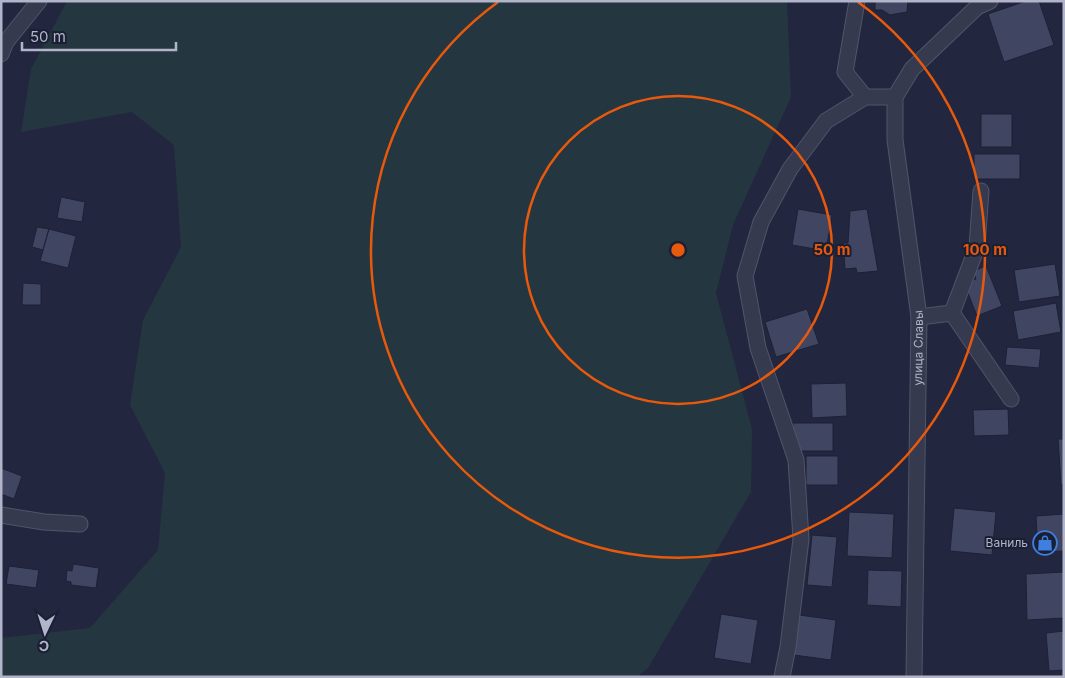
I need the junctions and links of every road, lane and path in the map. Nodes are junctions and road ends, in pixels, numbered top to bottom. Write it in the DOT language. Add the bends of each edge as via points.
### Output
graph roads {
  1 [pos="39,1"];
  2 [pos="857,1"];
  3 [pos="990,1"];
  4 [pos="1,54"];
  5 [pos="865,97"];
  6 [pos="895,97"];
  7 [pos="981,191"];
  8 [pos="952,313"];
  9 [pos="919,317"];
  10 [pos="1011,399"];
  11 [pos="1,515"];
  12 [pos="80,524"];
  13 [pos="782,677"];
  14 [pos="914,677"];
  1 -- 4 [label="street" via="6,42"];
  2 -- 5 [label="street" via="845,72"];
  3 -- 6 [label="street" via="977,7 912,69"];
  5 -- 6 [label="street"];
  5 -- 13 [label="street" via="826,121 790,169 761,222 744,276 758,348 796,460 801,539"];
  6 -- 9 [label="street, улица Славы" via="895,140"];
  7 -- 8 [label="street" via="977,247"];
  8 -- 9 [label="street"];
  8 -- 10 [label="street"];
  9 -- 14 [label="street, улица Славы"];
  11 -- 12 [label="street"];
}
